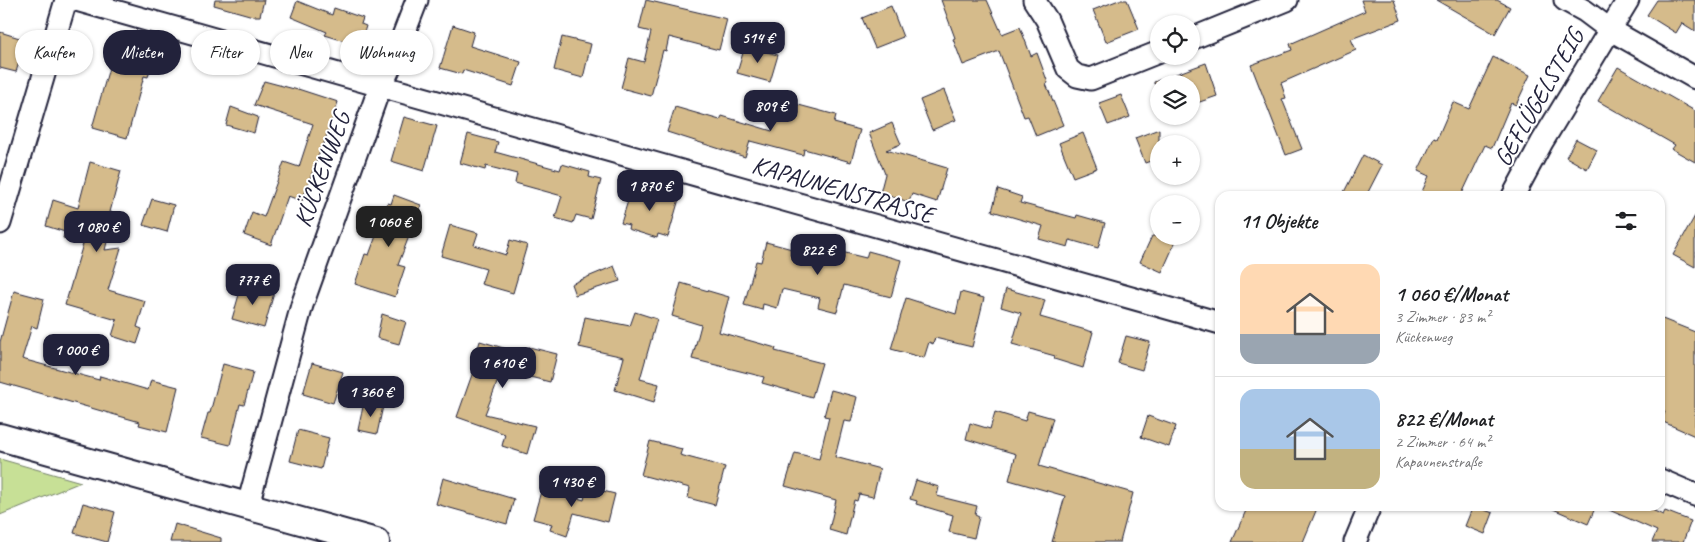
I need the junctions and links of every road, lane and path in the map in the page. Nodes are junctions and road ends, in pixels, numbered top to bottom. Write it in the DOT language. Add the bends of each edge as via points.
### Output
graph roads {
  1 [pos="66,0"];
  2 [pos="76,0"];
  3 [pos="417,0"];
  4 [pos="1034,0"];
  5 [pos="1287,0"];
  6 [pos="1565,0"];
  7 [pos="1628,0"];
  8 [pos="1609,29"];
  9 [pos="1200,35"];
  10 [pos="1150,56"];
  11 [pos="1695,78"];
  12 [pos="380,86"];
  13 [pos="1516,191"];
  14 [pos="0,223"];
  15 [pos="1215,322"];
  16 [pos="0,436"];
  17 [pos="1665,482"];
  18 [pos="1695,495"];
  19 [pos="248,505"];
  20 [pos="1368,511"];
  21 [pos="376,542"];
  22 [pos="1355,542"];
  1 -- 14 [label="street"];
  2 -- 12 [label="street, KAPAUNENSTRASSE"];
  3 -- 12 [label="street, KÜCKENWEG"];
  4 -- 10 [label="street" via="1047,20 1068,69 1077,76 1091,79"];
  5 -- 9 [label="street"];
  6 -- 8 [label="street"];
  7 -- 8 [label="street, GEFLÜGELSTEIG"];
  8 -- 11 [label="street"];
  8 -- 13 [label="street, GEFLÜGELSTEIG"];
  12 -- 15 [label="street, KAPAUNENSTRASSE"];
  12 -- 19 [label="street, KÜCKENWEG" via="302,305"];
  16 -- 19 [label="street"];
  17 -- 18 [label="street"];
  19 -- 21 [label="street"];
  20 -- 22 [label="street"];
}
